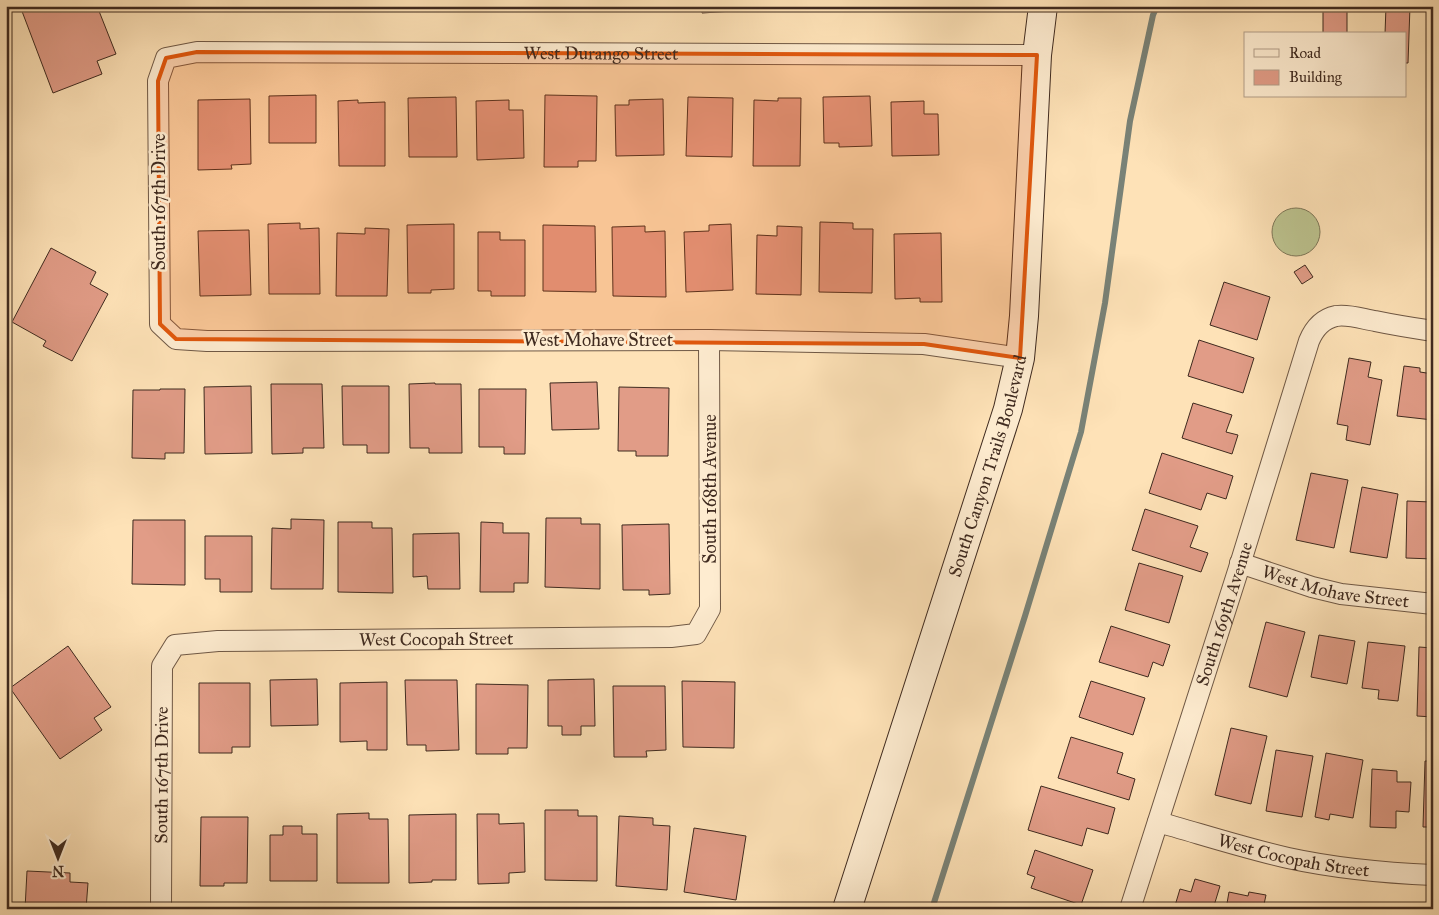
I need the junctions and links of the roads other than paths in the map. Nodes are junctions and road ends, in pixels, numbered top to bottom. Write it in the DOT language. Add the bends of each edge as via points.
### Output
graph roads {
  1 [pos="1043,6"];
  2 [pos="1037,55"];
  3 [pos="166,58"];
  4 [pos="1433,331"];
  5 [pos="176,339"];
  6 [pos="709,340"];
  7 [pos="1020,358"];
  8 [pos="1240,563"];
  9 [pos="1433,604"];
  10 [pos="696,634"];
  11 [pos="175,645"];
  12 [pos="1158,822"];
  13 [pos="1433,875"];
  14 [pos="161,909"];
  15 [pos="847,909"];
  16 [pos="1130,909"];
  1 -- 2 [label="street, South Canyon Trails Boulevard"];
  2 -- 3 [label="street, West Durango Street" via="197,52"];
  2 -- 7 [label="street, South Canyon Trails Boulevard"];
  3 -- 5 [label="street, South 167th Drive" via="158,81 160,324"];
  4 -- 8 [label="street, South 169th Avenue" via="1348,316 1323,321 1313,331"];
  5 -- 6 [label="street, West Mohave Street"];
  6 -- 7 [label="street, West Mohave Street" via="924,344"];
  6 -- 10 [label="street, South 168th Avenue" via="710,609"];
  7 -- 15 [label="street, South Canyon Trails Boulevard" via="1008,409"];
  8 -- 9 [label="street, West Mohave Street" via="1341,594"];
  8 -- 12 [label="street, South 169th Avenue"];
  10 -- 11 [label="street, West Cocopah Street" via="671,637 218,641"];
  11 -- 14 [label="street, South 167th Drive" via="162,666"];
  12 -- 13 [label="street, West Cocopah Street" via="1288,858 1341,867"];
  12 -- 16 [label="street, South 169th Avenue"];
}
